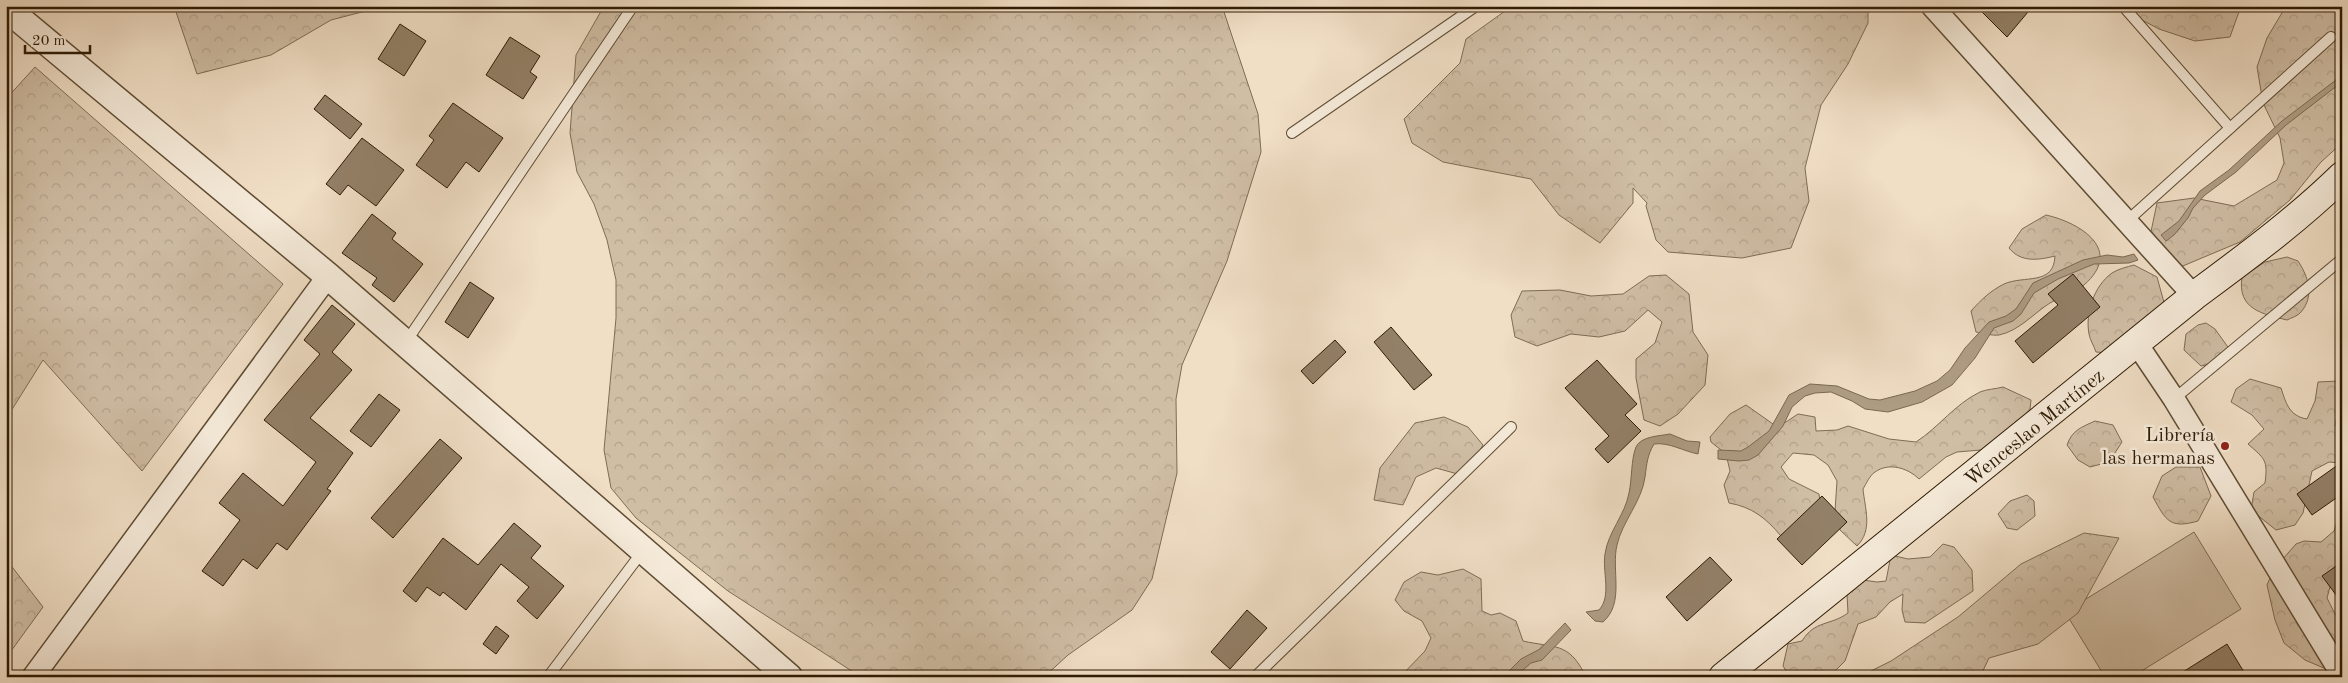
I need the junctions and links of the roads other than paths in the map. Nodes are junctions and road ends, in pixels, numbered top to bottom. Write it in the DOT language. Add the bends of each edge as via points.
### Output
graph roads {
  1 [pos="633,6"];
  2 [pos="1476,6"];
  3 [pos="1932,6"];
  4 [pos="2123,6"];
  5 [pos="6,8"];
  6 [pos="2331,37"];
  7 [pos="2230,128"];
  8 [pos="1292,133"];
  9 [pos="2342,176"];
  10 [pos="2126,222"];
  11 [pos="2342,259"];
  12 [pos="328,276"];
  13 [pos="2194,296"];
  14 [pos="405,343"];
  15 [pos="2137,344"];
  16 [pos="2174,398"];
  17 [pos="1511,427"];
  18 [pos="643,550"];
  19 [pos="2342,675"];
  20 [pos="33,677"];
  21 [pos="548,677"];
  22 [pos="789,677"];
  23 [pos="1254,677"];
  24 [pos="1724,677"];
  1 -- 14 [label="lane"];
  2 -- 8 [label="lane"];
  3 -- 10 [label="street"];
  4 -- 7 [label="lane"];
  5 -- 12 [label="street"];
  6 -- 7 [label="lane"];
  7 -- 10 [label="lane"];
  9 -- 13 [label="main road, Wenceslao Martínez" via="2271,239"];
  10 -- 13 [label="street"];
  11 -- 16 [label="lane"];
  12 -- 14 [label="street"];
  12 -- 20 [label="street"];
  13 -- 15 [label="main road, Wenceslao Martínez"];
  14 -- 18 [label="street"];
  15 -- 16 [label="street"];
  15 -- 24 [label="main road, Wenceslao Martínez"];
  16 -- 19 [label="street"];
  17 -- 23 [label="lane"];
  18 -- 21 [label="lane"];
  18 -- 22 [label="street"];
}
